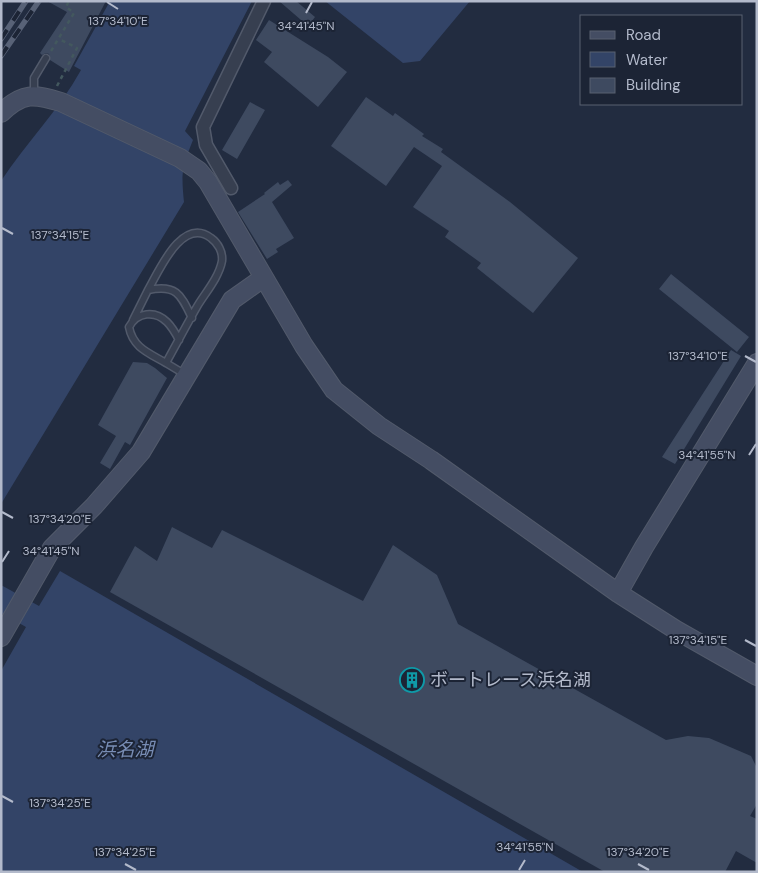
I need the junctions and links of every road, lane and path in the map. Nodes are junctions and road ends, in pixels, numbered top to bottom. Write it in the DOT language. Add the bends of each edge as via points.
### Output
graph roads {
  1 [pos="69,1"];
  2 [pos="264,1"];
  3 [pos="59,39"];
  4 [pos="46,58"];
  5 [pos="34,95"];
  6 [pos="59,96"];
  7 [pos="1,113"];
  8 [pos="231,188"];
  9 [pos="263,278"];
  10 [pos="148,290"];
  11 [pos="192,318"];
  12 [pos="133,320"];
  13 [pos="179,340"];
  14 [pos="166,363"];
  15 [pos="757,363"];
  16 [pos="187,376"];
  17 [pos="618,593"];
  18 [pos="1,636"];
  19 [pos="757,676"];
  1 -- 3 [label="path" via="66,6 74,13"];
  2 -- 8 [label="street" via="203,128 206,145"];
  3 -- 4 [label="path"];
  3 -- 6 [label="path" via="77,48"];
  4 -- 5 [label="lane" via="34,78"];
  5 -- 6 [label="street"];
  5 -- 7 [label="street" via="13,102"];
  6 -- 9 [label="street" via="199,171"];
  9 -- 16 [label="street" via="232,300"];
  9 -- 17 [label="street" via="334,390 378,426"];
  10 -- 11 [label="lane" via="174,290 183,299"];
  10 -- 11 [label="lane" via="179,241 194,234 209,236 220,247 222,262"];
  10 -- 12 [label="lane"];
  11 -- 13 [label="lane"];
  12 -- 13 [label="lane" via="147,314 156,315 166,321"];
  12 -- 14 [label="lane" via="129,327 136,345"];
  13 -- 14 [label="lane"];
  14 -- 16 [label="lane"];
  15 -- 17 [label="street"];
  16 -- 18 [label="street" via="141,452 52,548"];
  17 -- 19 [label="street"];
}
